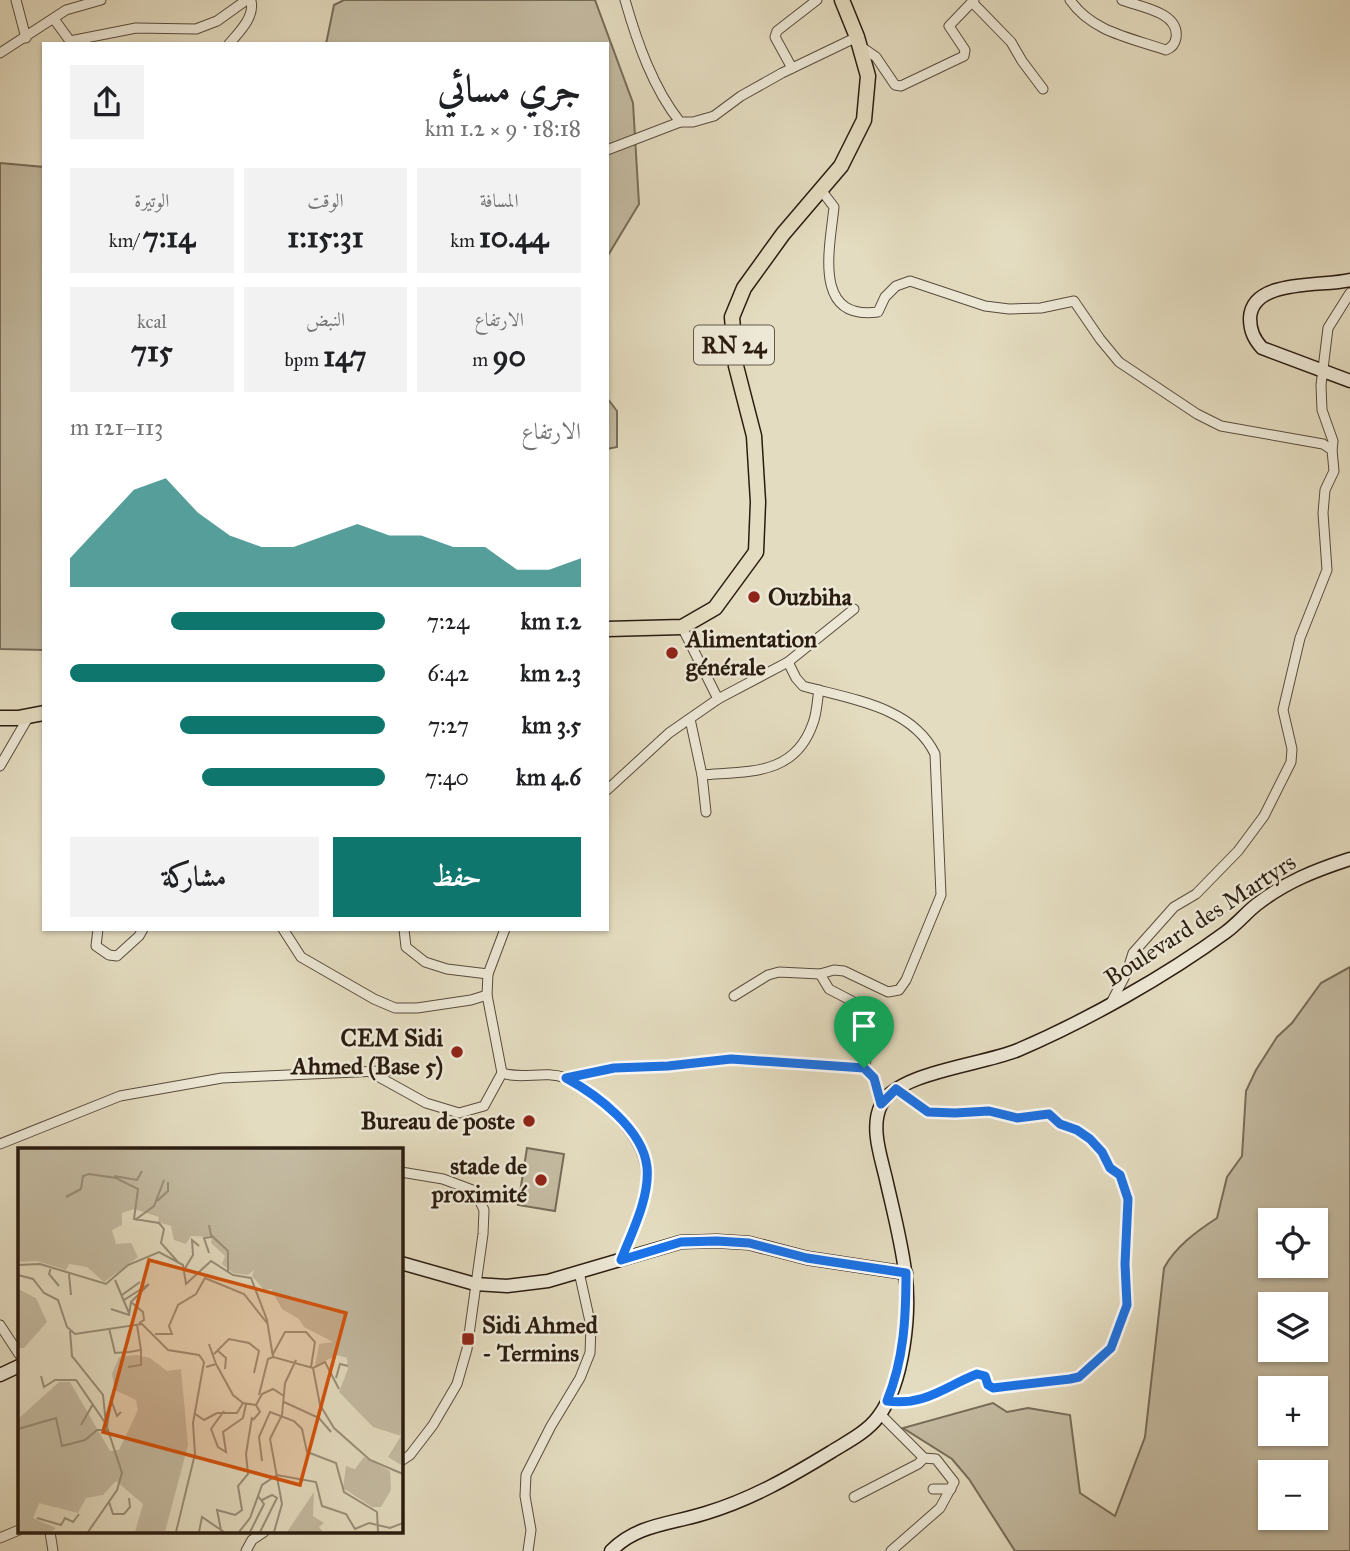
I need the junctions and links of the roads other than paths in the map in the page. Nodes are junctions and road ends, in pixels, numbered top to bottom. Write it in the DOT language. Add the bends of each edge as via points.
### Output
graph roads {
  1 [pos="16,0"];
  2 [pos="70,0"];
  3 [pos="102,0"];
  4 [pos="625,0"];
  5 [pos="817,0"];
  6 [pos="842,0"];
  7 [pos="1070,0"];
  8 [pos="1122,0"];
  9 [pos="973,1"];
  10 [pos="66,10"];
  11 [pos="54,19"];
  12 [pos="26,38"];
  13 [pos="231,42"];
  14 [pos="859,42"];
  15 [pos="0,53"];
  16 [pos="792,68"];
  17 [pos="1043,89"];
  18 [pos="680,122"];
  19 [pos="609,149"];
  20 [pos="821,190"];
  21 [pos="1349,284"];
  22 [pos="1324,372"];
  23 [pos="1350,381"];
  24 [pos="1332,450"];
  25 [pos="854,609"];
  26 [pos="682,627"];
  27 [pos="609,629"];
  28 [pos="788,662"];
  29 [pos="819,690"];
  30 [pos="718,699"];
  31 [pos="36,714"];
  32 [pos="0,718"];
  33 [pos="690,719"];
  34 [pos="0,766"];
  35 [pos="702,775"];
  36 [pos="609,788"];
  37 [pos="706,812"];
  38 [pos="1350,859"];
  39 [pos="98,931"];
  40 [pos="142,931"];
  41 [pos="284,931"];
  42 [pos="404,931"];
  43 [pos="504,931"];
  44 [pos="488,974"];
  45 [pos="820,974"];
  46 [pos="486,995"];
  47 [pos="734,996"];
  48 [pos="1111,1003"];
  49 [pos="864,1068"];
  50 [pos="402,1070"];
  51 [pos="369,1071"];
  52 [pos="502,1073"];
  53 [pos="566,1078"];
  54 [pos="896,1089"];
  55 [pos="881,1104"];
  56 [pos="0,1144"];
  57 [pos="402,1172"];
  58 [pos="621,1260"];
  59 [pos="402,1263"];
  60 [pos="579,1272"];
  61 [pos="906,1273"];
  62 [pos="475,1284"];
  63 [pos="0,1325"];
  64 [pos="18,1352"];
  65 [pos="18,1366"];
  66 [pos="0,1375"];
  67 [pos="887,1401"];
  68 [pos="880,1414"];
  69 [pos="924,1458"];
  70 [pos="402,1460"];
  71 [pos="933,1489"];
  72 [pos="951,1489"];
  73 [pos="854,1497"];
  74 [pos="18,1530"];
  75 [pos="261,1534"];
  76 [pos="0,1538"];
  77 [pos="246,1551"];
  78 [pos="528,1551"];
  79 [pos="611,1551"];
  80 [pos="891,1551"];
  1 -- 12 [label="street"];
  2 -- 10 [label="street"];
  3 -- 10 [label="street"];
  4 -- 18 [label="street" via="635,35 667,106"];
  5 -- 16 [label="street" via="777,31 775,37"];
  6 -- 14 [label="main road, RN 24"];
  7 -- 8 [label="street" via="1101,29 1171,48 1175,26 1168,17"];
  9 -- 14 [label="street" via="949,26 965,50 964,56 901,86 895,85"];
  9 -- 17 [label="street" via="1011,41"];
  10 -- 11 [label="street"];
  11 -- 12 [label="street"];
  11 -- 13 [label="street" via="70,41 136,28 196,29 251,1 247,22"];
  12 -- 15 [label="street"];
  14 -- 16 [label="street"];
  14 -- 20 [label="main road, RN 24" via="868,76 864,120 841,166"];
  16 -- 18 [label="street" via="714,116"];
  18 -- 19 [label="street"];
  20 -- 24 [label="street" via="834,207 829,241 833,293 856,313 878,312 896,286 910,281 985,306 1009,309 1074,301 1119,362 1197,414 1221,426 1324,444"];
  20 -- 26 [label="main road, RN 24" via="744,288 732,317 736,366 754,436 756,552 715,608"];
  21 -- 22 [label="street" via="1328,328"];
  21 -- 22 [label="main road" via="1293,285 1260,298 1251,308 1253,338 1262,348"];
  22 -- 23 [label="main road"];
  22 -- 24 [label="street" via="1320,398"];
  24 -- 48 [label="street" via="1334,471 1325,490 1323,513 1327,570 1300,638 1283,710 1291,762 1265,816 1238,851 1132,953"];
  25 -- 28 [label="street"];
  26 -- 27 [label="main road, RN 24"];
  26 -- 30 [label="street"];
  28 -- 29 [label="street" via="803,686"];
  28 -- 30 [label="street"];
  29 -- 35 [label="street" via="814,723 798,752 787,761 755,770"];
  29 -- 45 [label="street" via="877,706 904,719 930,744 935,754 941,895 899,990 888,992 844,971"];
  30 -- 33 [label="street"];
  31 -- 32 [label="main road"];
  31 -- 34 [label="street"];
  33 -- 35 [label="street"];
  33 -- 36 [label="street"];
  35 -- 37 [label="street"];
  38 -- 48 [label="main road, Boulevard des Martyrs" via="1293,880 1226,931"];
  39 -- 40 [label="street" via="96,946 109,956 117,956"];
  41 -- 46 [label="street" via="301,957 395,1008"];
  42 -- 44 [label="street" via="406,947 425,962"];
  43 -- 44 [label="street"];
  44 -- 46 [label="street"];
  45 -- 47 [label="street" via="779,972"];
  45 -- 49 [label="street" via="829,989 874,1017"];
  46 -- 52 [label="street"];
  48 -- 54 [label="main road, Boulevard des Martyrs" via="1014,1052 915,1078"];
  49 -- 53 [label="street" via="731,1059 614,1068"];
  49 -- 55 [label="street" via="874,1078"];
  50 -- 51 [label="street"];
  51 -- 52 [label="street" via="426,1103 459,1113 484,1106"];
  51 -- 56 [label="street" via="222,1078 120,1096"];
  52 -- 53 [label="street"];
  53 -- 58 [label="street" via="591,1091 641,1146 647,1167 644,1196"];
  54 -- 55 [label="main road, Boulevard des Martyrs"];
  54 -- 67 [label="street" via="928,1112 989,1111 1017,1118 1045,1114 1090,1139 1126,1189 1128,1294 1111,1348 1079,1377 993,1388 985,1376 977,1374 928,1398"];
  55 -- 61 [label="main road" via="880,1154"];
  57 -- 62 [label="street" via="443,1179 475,1191 484,1210"];
  58 -- 60 [label="main road"];
  58 -- 61 [label="main road" via="681,1242 717,1241"];
  59 -- 62 [label="main road"];
  60 -- 62 [label="main road" via="548,1281"];
  60 -- 78 [label="street" via="592,1326 590,1353 526,1475 531,1530"];
  61 -- 67 [label="main road" via="904,1345"];
  62 -- 70 [label="street" via="467,1349 457,1384 433,1424"];
  63 -- 64 [label="street"];
  65 -- 66 [label="main road"];
  67 -- 68 [label="main road"];
  68 -- 69 [label="street"];
  68 -- 79 [label="main road" via="860,1433 744,1502 645,1528 622,1539"];
  69 -- 72 [label="street" via="936,1459 952,1478"];
  69 -- 73 [label="street"];
  71 -- 72 [label="street"];
  72 -- 80 [label="street" via="940,1508"];
  74 -- 76 [label="street"];
  75 -- 77 [label="street"];
}
